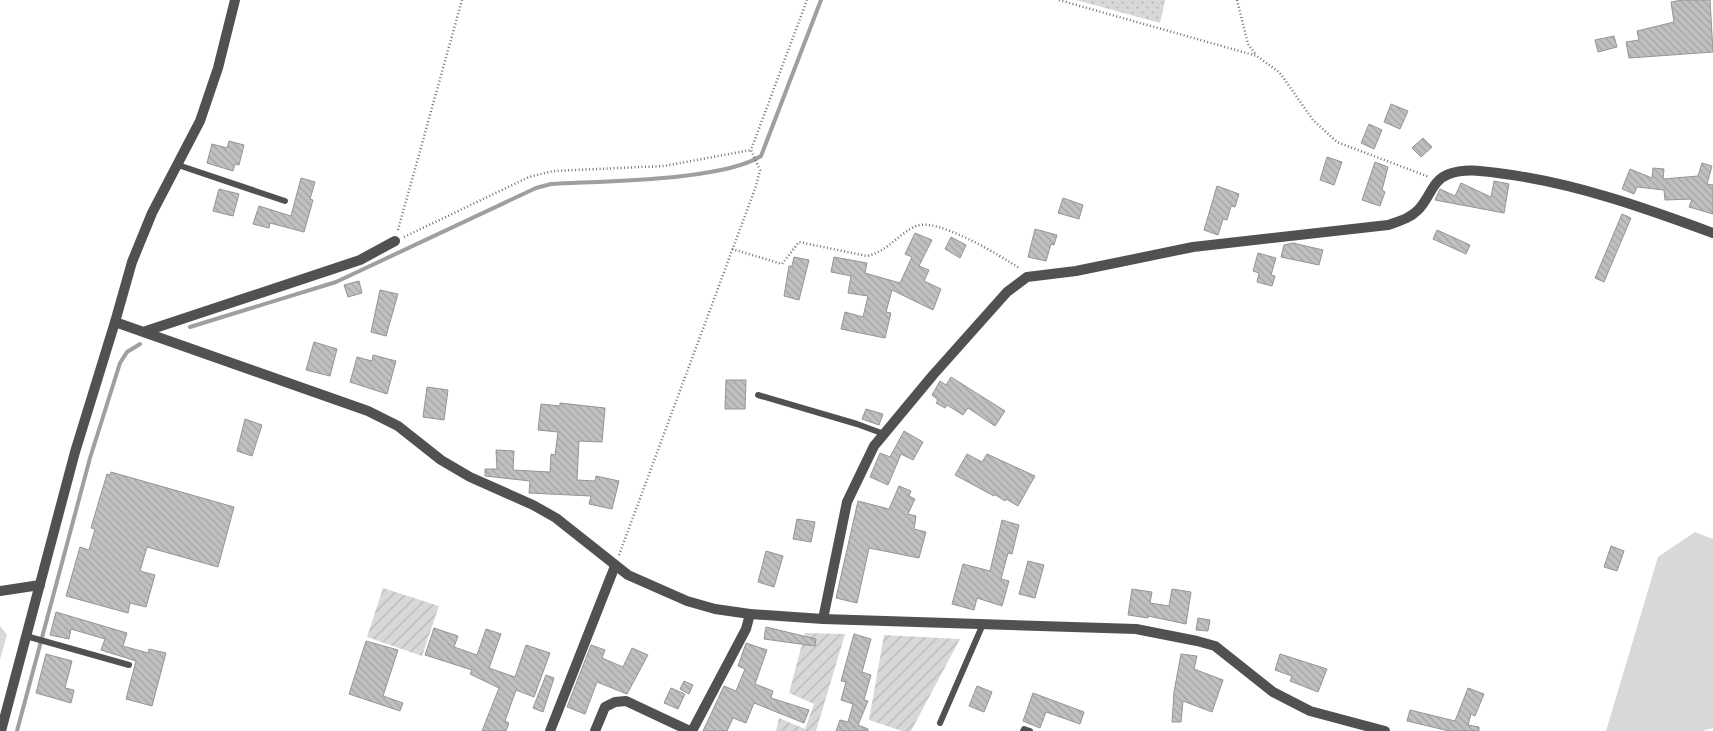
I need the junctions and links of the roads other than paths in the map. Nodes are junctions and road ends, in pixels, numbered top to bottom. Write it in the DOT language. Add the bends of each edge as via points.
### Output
graph roads {
  1 [pos="235,0"];
  2 [pos="178,166"];
  3 [pos="285,201"];
  4 [pos="1713,233"];
  5 [pos="395,242"];
  6 [pos="116,322"];
  7 [pos="146,331"];
  8 [pos="758,395"];
  9 [pos="884,434"];
  10 [pos="615,566"];
  11 [pos="40,585"];
  12 [pos="0,591"];
  13 [pos="750,614"];
  14 [pos="823,619"];
  15 [pos="983,624"];
  16 [pos="31,638"];
  17 [pos="129,665"];
  18 [pos="940,723"];
  19 [pos="1,731"];
  20 [pos="550,731"];
  21 [pos="595,731"];
  22 [pos="691,731"];
  23 [pos="1023,731"];
  24 [pos="1030,731"];
  25 [pos="1385,731"];
  1 -- 2 [label="street" via="218,68 200,121"];
  2 -- 3 [label="lane"];
  2 -- 6 [label="street" via="152,213 135,254"];
  4 -- 9 [label="street" via="1595,192 1522,176 1461,170 1436,181 1408,219 1388,226 1193,246 1076,271 1027,276 1007,292"];
  5 -- 7 [label="street" via="360,260"];
  6 -- 7 [label="street"];
  6 -- 11 [label="street" via="93,391"];
  7 -- 10 [label="street" via="368,411 398,426 441,460 470,477 556,518"];
  8 -- 9 [label="lane"];
  9 -- 14 [label="street" via="874,446 847,502"];
  10 -- 13 [label="street" via="636,579 687,601"];
  10 -- 20 [label="street"];
  11 -- 12 [label="street"];
  11 -- 16 [label="street"];
  13 -- 14 [label="street"];
  13 -- 22 [label="street" via="746,629"];
  14 -- 15 [label="street"];
  15 -- 18 [label="lane"];
  15 -- 25 [label="street" via="1136,629 1197,641 1215,646 1274,692 1310,711"];
  16 -- 17 [label="lane"];
  16 -- 19 [label="street"];
  21 -- 22 [label="street" via="606,707 626,701"];
  23 -- 24 [label="lane"];
}
